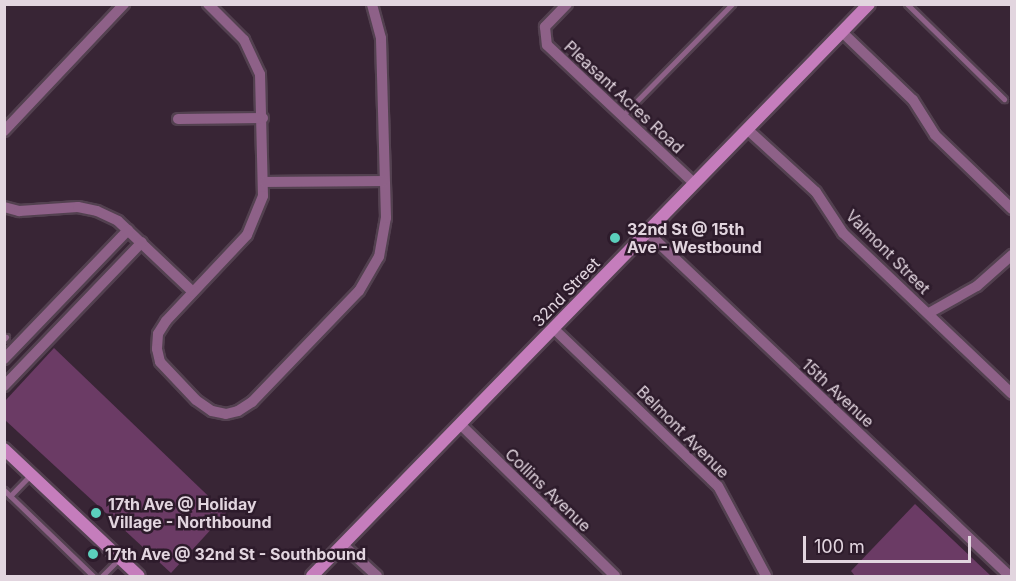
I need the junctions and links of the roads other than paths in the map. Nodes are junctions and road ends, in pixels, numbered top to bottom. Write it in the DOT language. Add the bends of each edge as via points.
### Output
graph roads {
  1 [pos="124,4"];
  2 [pos="372,4"];
  3 [pos="567,4"];
  4 [pos="732,4"];
  5 [pos="869,4"];
  6 [pos="907,4"];
  7 [pos="213,6"];
  8 [pos="842,32"];
  9 [pos="1004,99"];
  10 [pos="623,115"];
  11 [pos="262,118"];
  12 [pos="178,119"];
  13 [pos="747,129"];
  14 [pos="4,131"];
  15 [pos="383,181"];
  16 [pos="265,182"];
  17 [pos="694,183"];
  18 [pos="4,207"];
  19 [pos="1011,209"];
  20 [pos="128,230"];
  21 [pos="647,232"];
  22 [pos="142,242"];
  23 [pos="1011,255"];
  24 [pos="193,292"];
  25 [pos="928,313"];
  26 [pos="554,328"];
  27 [pos="4,359"];
  28 [pos="4,386"];
  29 [pos="1011,394"];
  30 [pos="460,424"];
  31 [pos="4,449"];
  32 [pos="31,474"];
  33 [pos="4,490"];
  34 [pos="10,496"];
  35 [pos="343,545"];
  36 [pos="120,558"];
  37 [pos="93,576"];
  38 [pos="102,576"];
  39 [pos="139,576"];
  40 [pos="312,576"];
  41 [pos="377,576"];
  42 [pos="615,576"];
  43 [pos="766,576"];
  44 [pos="1009,576"];
  1 -- 14 [label="street"];
  2 -- 15 [label="street" via="381,38"];
  3 -- 10 [label="street, Pleasant Acres Road" via="545,27 547,45"];
  4 -- 10 [label="lane"];
  5 -- 8 [label="street, 32nd Street"];
  6 -- 9 [label="lane"];
  7 -- 11 [label="street" via="254,57 260,74"];
  8 -- 13 [label="street, 32nd Street"];
  8 -- 19 [label="street" via="913,100 943,143"];
  10 -- 17 [label="street, Pleasant Acres Road"];
  11 -- 12 [label="street"];
  11 -- 16 [label="street"];
  13 -- 17 [label="street, 32nd Street"];
  13 -- 25 [label="street, Valmont Street" via="816,192 843,232"];
  15 -- 16 [label="street"];
  15 -- 24 [label="street" via="384,237 367,280 238,411 212,411 160,362 158,334"];
  16 -- 24 [label="street" via="261,207 247,235"];
  17 -- 21 [label="street, 32nd Street"];
  18 -- 20 [label="street" via="19,211 78,207 97,211"];
  20 -- 22 [label="street"];
  20 -- 27 [label="street"];
  21 -- 26 [label="street, 32nd Street"];
  21 -- 44 [label="street, 15th Avenue"];
  22 -- 24 [label="street"];
  22 -- 28 [label="street"];
  23 -- 25 [label="street" via="977,286"];
  25 -- 29 [label="street, Valmont Street"];
  26 -- 30 [label="street, 32nd Street"];
  26 -- 43 [label="street, Belmont Avenue" via="718,486"];
  30 -- 35 [label="street, 32nd Street"];
  30 -- 42 [label="street, Collins Avenue"];
  31 -- 32 [label="street"];
  32 -- 34 [label="lane"];
  32 -- 36 [label="street"];
  33 -- 34 [label="lane"];
  34 -- 37 [label="lane"];
  35 -- 40 [label="street, 32nd Street"];
  35 -- 41 [label="street"];
  36 -- 38 [label="lane"];
  36 -- 39 [label="street"];
}
